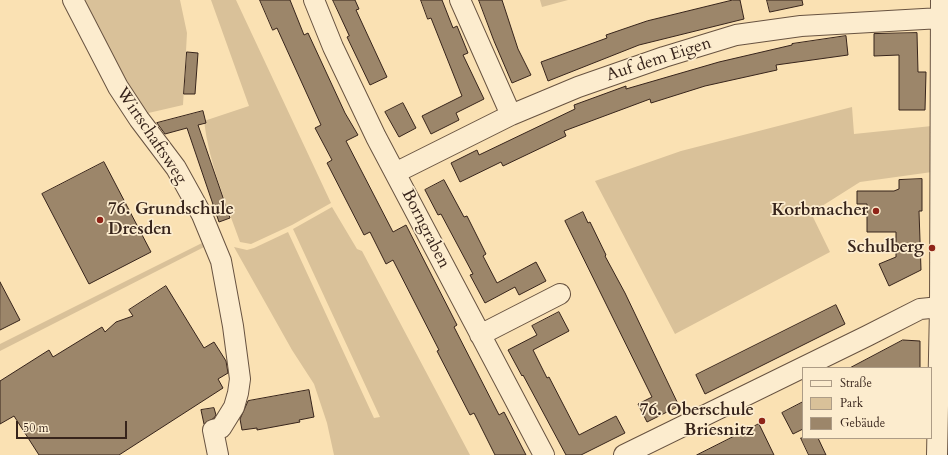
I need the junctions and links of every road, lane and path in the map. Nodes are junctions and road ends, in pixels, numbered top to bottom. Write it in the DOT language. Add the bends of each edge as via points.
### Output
graph roads {
  1 [pos="73,0"];
  2 [pos="314,0"];
  3 [pos="460,0"];
  4 [pos="941,9"];
  5 [pos="512,114"];
  6 [pos="395,173"];
  7 [pos="560,294"];
  8 [pos="940,307"];
  9 [pos="480,335"];
  10 [pos="804,367"];
  11 [pos="802,368"];
  12 [pos="940,448"];
  13 [pos="218,455"];
  14 [pos="544,455"];
  15 [pos="624,455"];
  1 -- 13 [label="street, Wirtschaftsweg" via="118,87 139,120 176,168 202,215 221,261 234,326 240,379 234,407 221,428 213,430"];
  2 -- 6 [label="street, Borngraben" via="333,47"];
  3 -- 5 [label="street"];
  4 -- 5 [label="street, Auf dem Eigen" via="736,35 578,87"];
  4 -- 8 [label="street"];
  5 -- 6 [label="street, Auf dem Eigen"];
  6 -- 9 [label="street, Borngraben"];
  7 -- 9 [label="street"];
  8 -- 10 [label="street" via="920,309"];
  8 -- 12 [label="street"];
  9 -- 14 [label="street, Borngraben"];
  11 -- 15 [label="street"];
}
